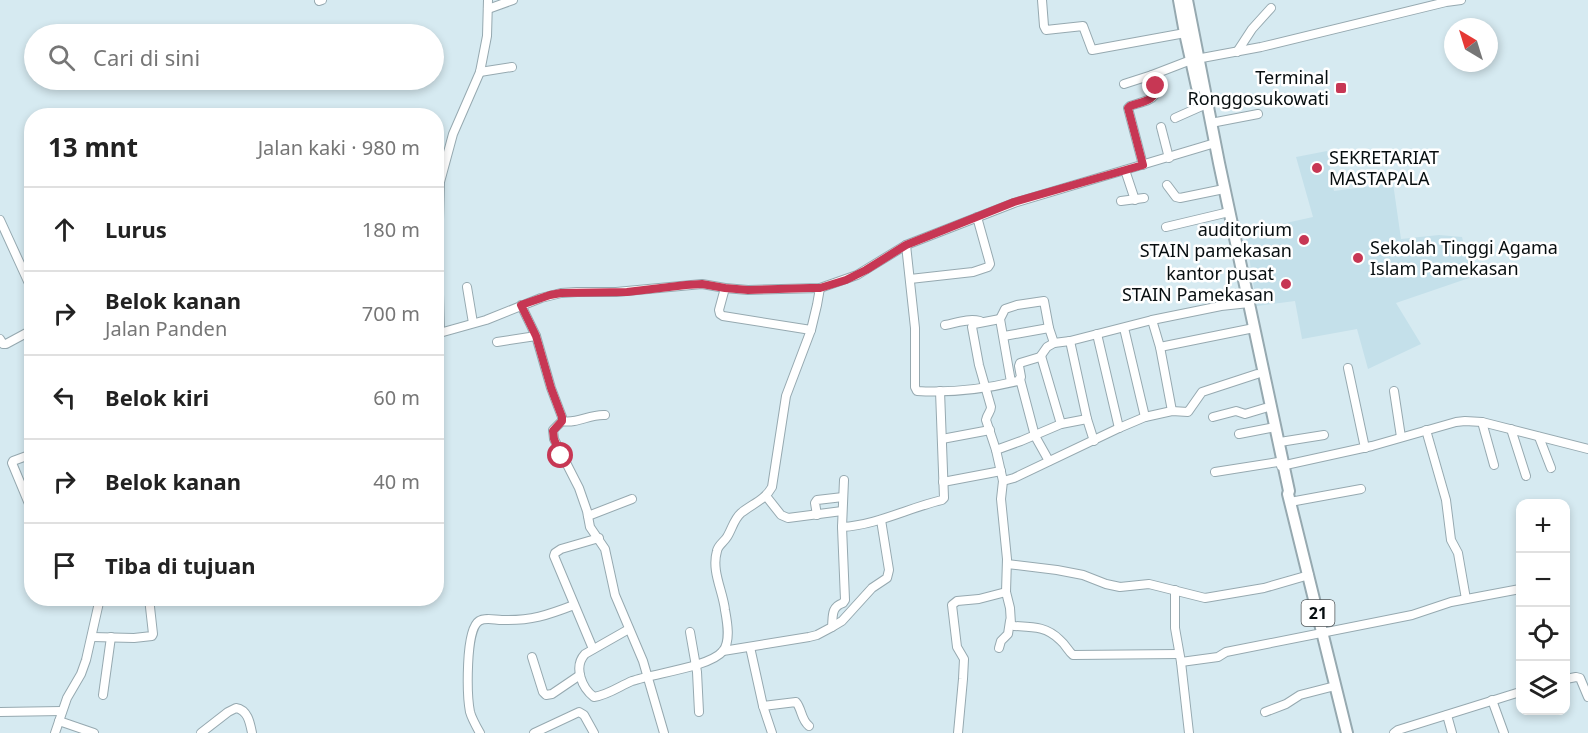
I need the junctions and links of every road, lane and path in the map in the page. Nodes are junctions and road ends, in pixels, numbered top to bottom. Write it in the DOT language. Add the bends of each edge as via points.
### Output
graph roads {
  1 [pos="488,0"];
  2 [pos="513,0"];
  3 [pos="1042,0"];
  4 [pos="1179,0"];
  5 [pos="1187,0"];
  6 [pos="1461,0"];
  7 [pos="1271,8"];
  8 [pos="488,9"];
  9 [pos="1185,33"];
  10 [pos="1237,52"];
  11 [pos="1195,60"];
  12 [pos="512,67"];
  13 [pos="480,72"];
  14 [pos="1152,75"];
  15 [pos="1124,84"];
  16 [pos="1202,106"];
  17 [pos="1258,114"];
  18 [pos="1174,118"];
  19 [pos="1211,123"];
  20 [pos="1161,127"];
  21 [pos="1212,144"];
  22 [pos="1169,158"];
  23 [pos="444,163"];
  24 [pos="1143,165"];
  25 [pos="1125,170"];
  26 [pos="1167,185"];
  27 [pos="1219,190"];
  28 [pos="1144,198"];
  29 [pos="1135,200"];
  30 [pos="1121,201"];
  31 [pos="1226,213"];
  32 [pos="977,217"];
  33 [pos="0,220"];
  34 [pos="1166,227"];
  35 [pos="906,245"];
  36 [pos="24,272"];
  37 [pos="910,279"];
  38 [pos="467,287"];
  39 [pos="725,288"];
  40 [pos="820,288"];
  41 [pos="1245,303"];
  42 [pos="521,305"];
  43 [pos="1000,319"];
  44 [pos="1152,320"];
  45 [pos="984,322"];
  46 [pos="473,323"];
  47 [pos="945,325"];
  48 [pos="1048,328"];
  49 [pos="1124,328"];
  50 [pos="1251,329"];
  51 [pos="811,330"];
  52 [pos="444,331"];
  53 [pos="24,334"];
  54 [pos="1097,334"];
  55 [pos="536,336"];
  56 [pos="1004,336"];
  57 [pos="0,339"];
  58 [pos="1070,341"];
  59 [pos="497,342"];
  60 [pos="1054,342"];
  61 [pos="1160,347"];
  62 [pos="1041,356"];
  63 [pos="1348,368"];
  64 [pos="1257,375"];
  65 [pos="1020,379"];
  66 [pos="1011,382"];
  67 [pos="985,388"];
  68 [pos="940,391"];
  69 [pos="1394,391"];
  70 [pos="1265,408"];
  71 [pos="1172,411"];
  72 [pos="605,416"];
  73 [pos="1145,417"];
  74 [pos="1213,417"];
  75 [pos="1087,419"];
  76 [pos="562,421"];
  77 [pos="1482,422"];
  78 [pos="1061,424"];
  79 [pos="1119,428"];
  80 [pos="1270,428"];
  81 [pos="1511,429"];
  82 [pos="990,430"];
  83 [pos="1426,430"];
  84 [pos="1239,434"];
  85 [pos="1324,435"];
  86 [pos="1035,436"];
  87 [pos="1401,437"];
  88 [pos="1539,437"];
  89 [pos="942,439"];
  90 [pos="1094,441"];
  91 [pos="1280,442"];
  92 [pos="1365,448"];
  93 [pos="1588,449"];
  94 [pos="996,450"];
  95 [pos="24,457"];
  96 [pos="1049,461"];
  97 [pos="1281,465"];
  98 [pos="1494,465"];
  99 [pos="1551,468"];
  100 [pos="1001,471"];
  101 [pos="1215,472"];
  102 [pos="1526,476"];
  103 [pos="844,480"];
  104 [pos="1003,481"];
  105 [pos="943,482"];
  106 [pos="1361,489"];
  107 [pos="24,492"];
  108 [pos="766,496"];
  109 [pos="843,497"];
  110 [pos="1289,498"];
  111 [pos="632,499"];
  112 [pos="842,511"];
  113 [pos="817,515"];
  114 [pos="588,516"];
  115 [pos="881,520"];
  116 [pos="842,527"];
  117 [pos="600,538"];
  118 [pos="1007,564"];
  119 [pos="1309,575"];
  120 [pos="1174,590"];
  121 [pos="1516,590"];
  122 [pos="1006,592"];
  123 [pos="1466,599"];
  124 [pos="574,605"];
  125 [pos="99,606"];
  126 [pos="150,606"];
  127 [pos="1010,621"];
  128 [pos="832,627"];
  129 [pos="629,629"];
  130 [pos="690,632"];
  131 [pos="1322,633"];
  132 [pos="93,637"];
  133 [pos="111,637"];
  134 [pos="750,647"];
  135 [pos="999,648"];
  136 [pos="593,650"];
  137 [pos="723,651"];
  138 [pos="532,657"];
  139 [pos="1180,658"];
  140 [pos="696,665"];
  141 [pos="580,675"];
  142 [pos="648,676"];
  143 [pos="1570,679"];
  144 [pos="1335,686"];
  145 [pos="1516,693"];
  146 [pos="103,695"];
  147 [pos="1588,697"];
  148 [pos="1492,700"];
  149 [pos="763,706"];
  150 [pos="63,711"];
  151 [pos="0,712"];
  152 [pos="699,712"];
  153 [pos="1265,712"];
  154 [pos="1447,715"];
  155 [pos="59,720"];
  156 [pos="809,726"];
  157 [pos="46,733"];
  158 [pos="55,733"];
  159 [pos="94,733"];
  160 [pos="201,733"];
  161 [pos="252,733"];
  162 [pos="480,733"];
  163 [pos="534,733"];
  164 [pos="594,733"];
  165 [pos="664,733"];
  166 [pos="772,733"];
  167 [pos="958,733"];
  168 [pos="1189,733"];
  169 [pos="1347,733"];
  170 [pos="1394,733"];
  171 [pos="1452,733"];
  172 [pos="1504,733"];
  1 -- 8 [label="street"];
  2 -- 8 [label="street"];
  3 -- 9 [label="street" via="1046,30 1083,26 1092,50"];
  4 -- 9 [label="highway, 21"];
  5 -- 11 [label="highway, 21"];
  6 -- 10 [label="street"];
  7 -- 10 [label="street"];
  8 -- 13 [label="street"];
  9 -- 11 [label="highway, 21"];
  10 -- 11 [label="street"];
  11 -- 14 [label="street"];
  11 -- 16 [label="highway, 21"];
  11 -- 19 [label="highway, 21"];
  12 -- 13 [label="street"];
  13 -- 23 [label="street"];
  14 -- 15 [label="street"];
  14 -- 24 [label="street" via="1155,95 1128,108"];
  16 -- 18 [label="street"];
  16 -- 21 [label="highway, 21"];
  17 -- 19 [label="street"];
  19 -- 21 [label="highway, 21"];
  20 -- 22 [label="street"];
  21 -- 22 [label="street"];
  21 -- 27 [label="highway, 21"];
  21 -- 31 [label="highway, 21"];
  22 -- 24 [label="street"];
  24 -- 25 [label="street"];
  25 -- 29 [label="street"];
  25 -- 32 [label="street" via="1014,202"];
  26 -- 27 [label="street" via="1178,198"];
  27 -- 31 [label="highway, 21"];
  28 -- 29 [label="street"];
  29 -- 30 [label="street"];
  31 -- 34 [label="street"];
  31 -- 41 [label="highway, 21"];
  32 -- 35 [label="street"];
  32 -- 37 [label="street" via="988,267"];
  33 -- 36 [label="street"];
  35 -- 37 [label="street"];
  35 -- 40 [label="street" via="857,275"];
  37 -- 68 [label="street" via="915,389"];
  38 -- 46 [label="street"];
  39 -- 40 [label="street"];
  39 -- 42 [label="street" via="702,284 569,292"];
  39 -- 51 [label="street" via="719,310 723,316"];
  40 -- 51 [label="street"];
  41 -- 44 [label="street"];
  41 -- 50 [label="highway, 21"];
  42 -- 46 [label="street"];
  42 -- 55 [label="street"];
  43 -- 45 [label="street"];
  43 -- 48 [label="street" via="1007,308 1044,301"];
  43 -- 56 [label="street"];
  44 -- 49 [label="street"];
  44 -- 61 [label="street"];
  45 -- 47 [label="street" via="975,319"];
  45 -- 67 [label="street" via="972,327"];
  46 -- 52 [label="street"];
  48 -- 56 [label="street"];
  48 -- 60 [label="street"];
  49 -- 54 [label="street"];
  49 -- 73 [label="street"];
  50 -- 61 [label="street"];
  50 -- 64 [label="highway, 21"];
  50 -- 91 [label="highway, 21"];
  51 -- 108 [label="street" via="788,389 774,478"];
  53 -- 57 [label="street" via="6,344"];
  54 -- 58 [label="street"];
  54 -- 79 [label="street"];
  55 -- 59 [label="street"];
  55 -- 76 [label="street"];
  56 -- 66 [label="street"];
  58 -- 60 [label="street"];
  58 -- 75 [label="street"];
  60 -- 62 [label="street"];
  61 -- 71 [label="street"];
  62 -- 65 [label="street" via="1021,362"];
  62 -- 78 [label="street"];
  63 -- 92 [label="street"];
  64 -- 70 [label="highway, 21"];
  64 -- 71 [label="street" via="1202,392 1188,411"];
  65 -- 66 [label="street"];
  65 -- 86 [label="street"];
  66 -- 67 [label="street"];
  67 -- 68 [label="street"];
  67 -- 82 [label="street" via="991,409 987,417"];
  68 -- 89 [label="street"];
  69 -- 87 [label="street"];
  70 -- 74 [label="street"];
  70 -- 80 [label="highway, 21"];
  71 -- 73 [label="street"];
  72 -- 76 [label="street" via="590,416 571,423"];
  73 -- 79 [label="street"];
  75 -- 78 [label="street"];
  75 -- 90 [label="street"];
  76 -- 114 [label="street" via="553,430 554,439 579,488"];
  77 -- 81 [label="street"];
  77 -- 83 [label="street" via="1465,420"];
  77 -- 98 [label="street"];
  78 -- 86 [label="street"];
  79 -- 90 [label="street"];
  80 -- 84 [label="street"];
  80 -- 97 [label="highway, 21"];
  81 -- 88 [label="street"];
  81 -- 102 [label="street"];
  82 -- 89 [label="street"];
  82 -- 94 [label="street"];
  83 -- 87 [label="street"];
  83 -- 123 [label="street" via="1446,500 1451,540"];
  85 -- 91 [label="street"];
  86 -- 94 [label="street"];
  86 -- 96 [label="street"];
  87 -- 92 [label="street"];
  88 -- 93 [label="street"];
  88 -- 99 [label="street"];
  89 -- 105 [label="street"];
  90 -- 96 [label="street"];
  91 -- 97 [label="highway, 21"];
  92 -- 97 [label="street"];
  94 -- 100 [label="street"];
  95 -- 107 [label="street" via="12,464"];
  96 -- 104 [label="street"];
  97 -- 101 [label="street"];
  97 -- 110 [label="highway, 21"];
  100 -- 104 [label="street"];
  100 -- 105 [label="street"];
  103 -- 109 [label="street"];
  104 -- 118 [label="street"];
  105 -- 115 [label="street" via="942,500"];
  106 -- 110 [label="street"];
  108 -- 113 [label="street" via="784,517"];
  108 -- 137 [label="street" via="739,515 717,550 716,569 727,627"];
  109 -- 112 [label="street"];
  109 -- 113 [label="street" via="817,500"];
  110 -- 119 [label="highway, 21"];
  111 -- 114 [label="street"];
  112 -- 113 [label="street"];
  112 -- 116 [label="street"];
  114 -- 117 [label="street" via="590,527"];
  115 -- 116 [label="street"];
  115 -- 128 [label="street" via="888,575"];
  116 -- 128 [label="street" via="845,600 834,608"];
  117 -- 124 [label="street" via="554,554"];
  117 -- 129 [label="street"];
  118 -- 120 [label="street" via="1083,575 1120,587 1144,583"];
  118 -- 122 [label="street"];
  119 -- 120 [label="street" via="1205,598"];
  119 -- 131 [label="highway, 21"];
  120 -- 139 [label="street"];
  121 -- 123 [label="street"];
  122 -- 127 [label="street"];
  122 -- 167 [label="street" via="952,605 957,647 964,659"];
  123 -- 131 [label="street" via="1412,615"];
  124 -- 136 [label="street"];
  124 -- 162 [label="street" via="545,617 519,621 483,619 477,623 470,642 469,699 470,712"];
  125 -- 132 [label="street"];
  126 -- 133 [label="street" via="152,636"];
  127 -- 135 [label="street" via="1008,634"];
  127 -- 139 [label="street" via="1014,626 1038,627 1053,634 1073,655"];
  128 -- 134 [label="street" via="809,637"];
  129 -- 136 [label="street"];
  129 -- 142 [label="street"];
  130 -- 140 [label="street"];
  131 -- 139 [label="street" via="1226,652 1218,657"];
  131 -- 144 [label="highway, 21"];
  132 -- 133 [label="street"];
  132 -- 150 [label="street"];
  133 -- 146 [label="street"];
  134 -- 137 [label="street"];
  134 -- 149 [label="street"];
  136 -- 141 [label="street" via="581,658"];
  137 -- 140 [label="street"];
  138 -- 141 [label="street" via="546,695"];
  139 -- 168 [label="street"];
  140 -- 142 [label="street"];
  140 -- 152 [label="street"];
  141 -- 142 [label="street" via="594,697"];
  142 -- 165 [label="street"];
  143 -- 147 [label="street" via="1581,678"];
  144 -- 153 [label="street" via="1300,695"];
  144 -- 169 [label="highway, 21"];
  145 -- 148 [label="street"];
  148 -- 154 [label="street"];
  148 -- 172 [label="street"];
  149 -- 156 [label="street" via="796,702"];
  149 -- 166 [label="street"];
  150 -- 151 [label="street"];
  150 -- 155 [label="street"];
  154 -- 170 [label="street"];
  154 -- 171 [label="street"];
  155 -- 158 [label="street"];
  155 -- 159 [label="street"];
  157 -- 158 [label="street"];
  160 -- 161 [label="street" via="237,708 247,715"];
  163 -- 164 [label="street" via="579,712"];
}
